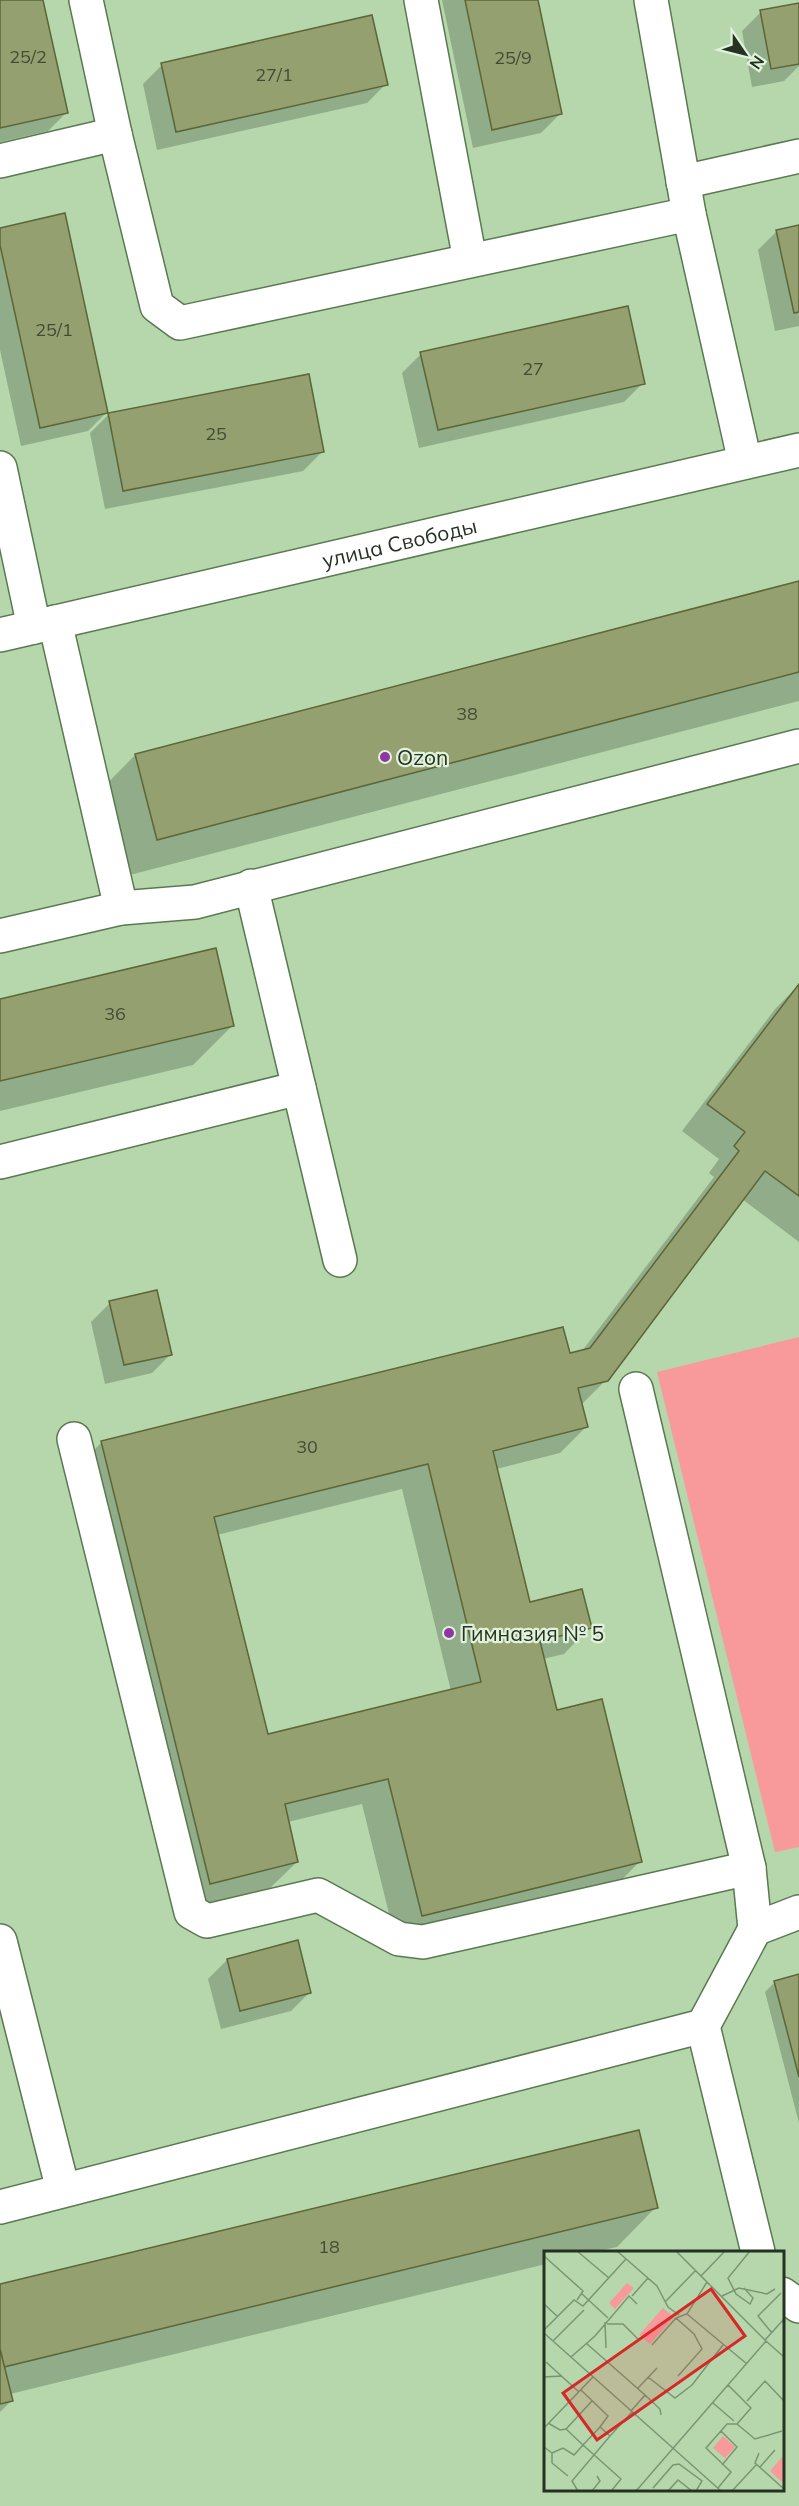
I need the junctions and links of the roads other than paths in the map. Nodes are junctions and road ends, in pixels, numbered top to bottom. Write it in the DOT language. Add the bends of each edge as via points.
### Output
graph roads {
  1 [pos="86,0"];
  2 [pos="421,0"];
  3 [pos="651,0"];
  4 [pos="115,134"];
  5 [pos="799,156"];
  6 [pos="0,161"];
  7 [pos="683,182"];
  8 [pos="689,214"];
  9 [pos="470,260"];
  10 [pos="799,450"];
  11 [pos="745,462"];
  12 [pos="0,468"];
  13 [pos="45,625"];
  14 [pos="0,635"];
  15 [pos="799,747"];
  16 [pos="251,886"];
  17 [pos="121,908"];
  18 [pos="0,936"];
  19 [pos="299,1088"];
  20 [pos="0,1162"];
  21 [pos="340,1260"];
  22 [pos="636,1389"];
  23 [pos="74,1439"];
  24 [pos="749,1868"];
  25 [pos="799,1912"];
  26 [pos="754,1929"];
  27 [pos="0,1941"];
  28 [pos="703,2026"];
  29 [pos="63,2190"];
  30 [pos="0,2207"];
  31 [pos="758,2251"];
  32 [pos="784,2295"];
  33 [pos="799,2306"];
  1 -- 4 [label="main road"];
  2 -- 9 [label="main road"];
  3 -- 7 [label="main road"];
  4 -- 6 [label="main road"];
  4 -- 9 [label="main road" via="157,306 180,323"];
  5 -- 7 [label="main road"];
  7 -- 8 [label="main road"];
  8 -- 9 [label="main road"];
  8 -- 11 [label="main road"];
  10 -- 11 [label="main road, улица Свободы"];
  11 -- 13 [label="main road, улица Свободы"];
  12 -- 13 [label="main road"];
  13 -- 14 [label="main road, улица Свободы"];
  13 -- 17 [label="main road"];
  15 -- 16 [label="main road"];
  16 -- 17 [label="main road" via="195,902"];
  16 -- 19 [label="main road"];
  17 -- 18 [label="main road"];
  19 -- 20 [label="main road"];
  19 -- 21 [label="main road"];
  22 -- 24 [label="main road"];
  23 -- 24 [label="main road" via="191,1912 207,1921 318,1895 399,1939 423,1942"];
  24 -- 26 [label="main road"];
  25 -- 26 [label="main road"];
  26 -- 28 [label="main road"];
  27 -- 29 [label="main road"];
  28 -- 29 [label="main road"];
  28 -- 31 [label="main road"];
  29 -- 30 [label="main road"];
  32 -- 33 [label="main road"];
}
